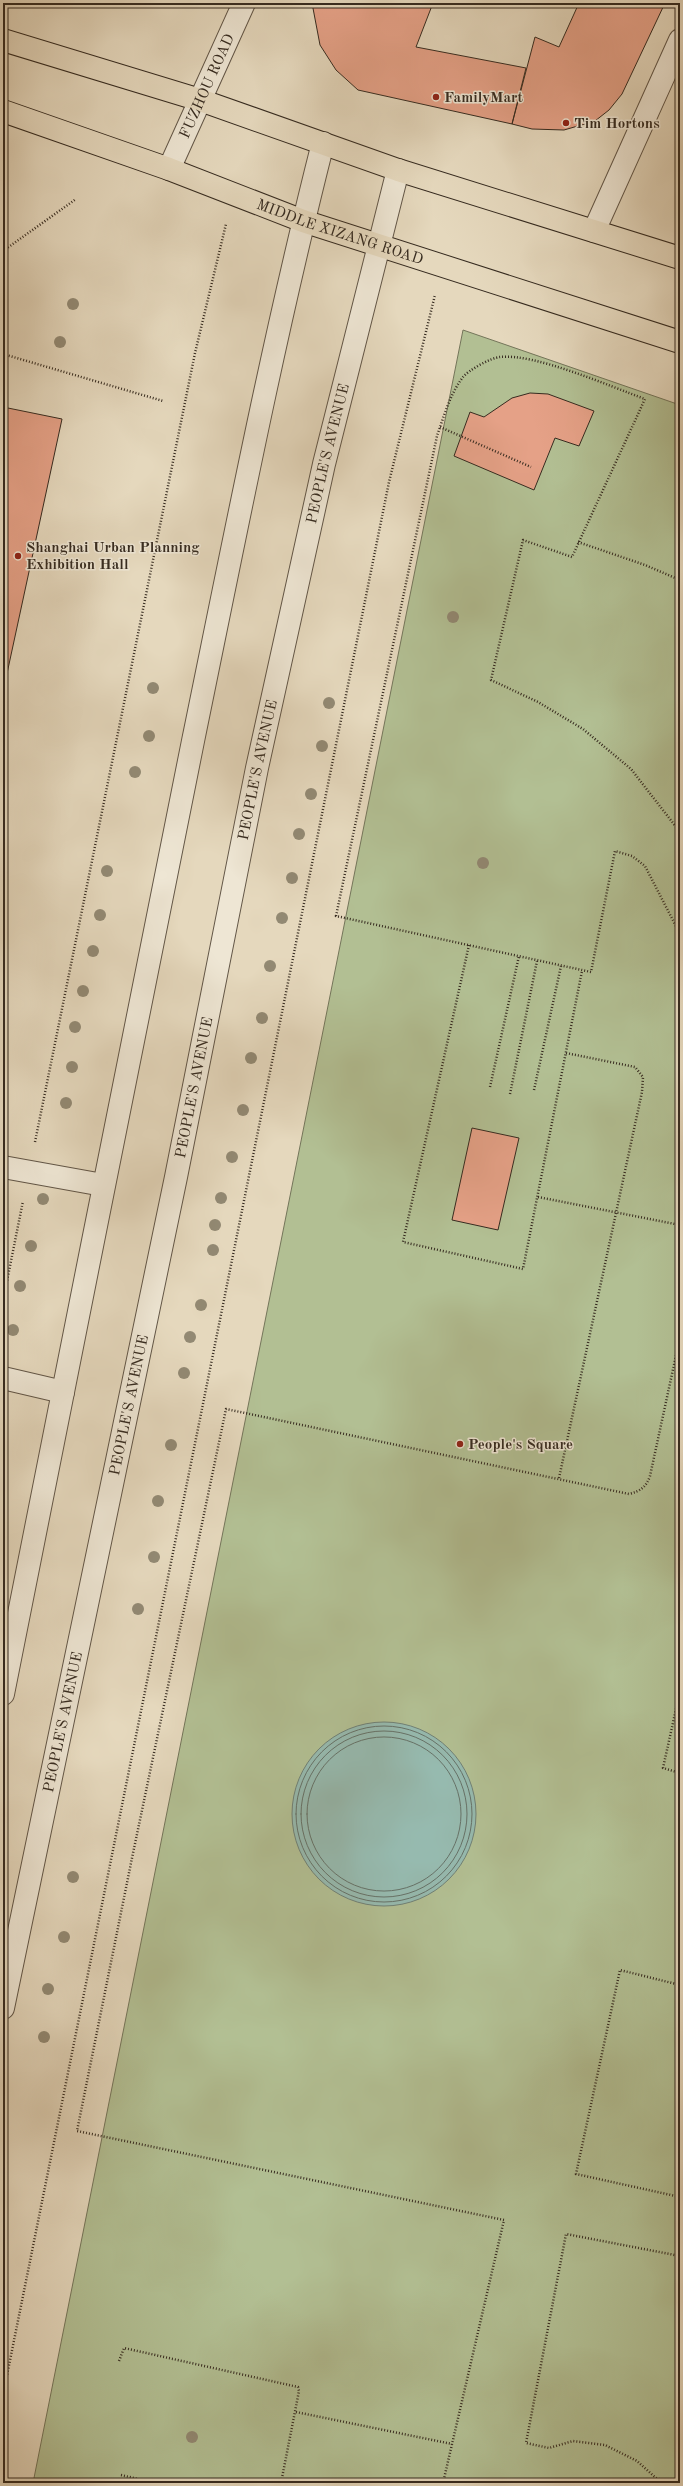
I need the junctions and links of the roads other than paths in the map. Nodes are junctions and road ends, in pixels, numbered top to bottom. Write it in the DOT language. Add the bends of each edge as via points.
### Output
graph roads {
  1 [pos="244,3"];
  2 [pos="3,40"];
  3 [pos="680,40"];
  4 [pos="200,100"];
  5 [pos="3,111"];
  6 [pos="323,143"];
  7 [pos="168,169"];
  8 [pos="398,170"];
  9 [pos="303,221"];
  10 [pos="594,231"];
  11 [pos="378,246"];
  12 [pos="680,258"];
  13 [pos="680,342"];
  14 [pos="3,1167"];
  15 [pos="103,1185"];
  16 [pos="3,1378"];
  17 [pos="63,1392"];
  18 [pos="3,1694"];
  19 [pos="3,2008"];
  1 -- 4 [label="street, FUZHOU ROAD"];
  2 -- 4 [label="main road"];
  3 -- 10 [label="street"];
  4 -- 6 [label="main road"];
  4 -- 7 [label="street, FUZHOU ROAD"];
  5 -- 7 [label="main road, MIDDLE XIZANG ROAD"];
  6 -- 8 [label="main road"];
  6 -- 9 [label="street"];
  7 -- 9 [label="main road, MIDDLE XIZANG ROAD"];
  8 -- 10 [label="main road"];
  8 -- 11 [label="street, PEOPLE'S AVENUE"];
  9 -- 11 [label="main road, MIDDLE XIZANG ROAD"];
  9 -- 15 [label="street" via="228,570"];
  10 -- 12 [label="main road"];
  11 -- 13 [label="main road, MIDDLE XIZANG ROAD"];
  11 -- 19 [label="street, PEOPLE'S AVENUE" via="324,464 257,768 178,1169"];
  14 -- 15 [label="street"];
  15 -- 17 [label="street"];
  16 -- 17 [label="street"];
  17 -- 18 [label="street"];
}
